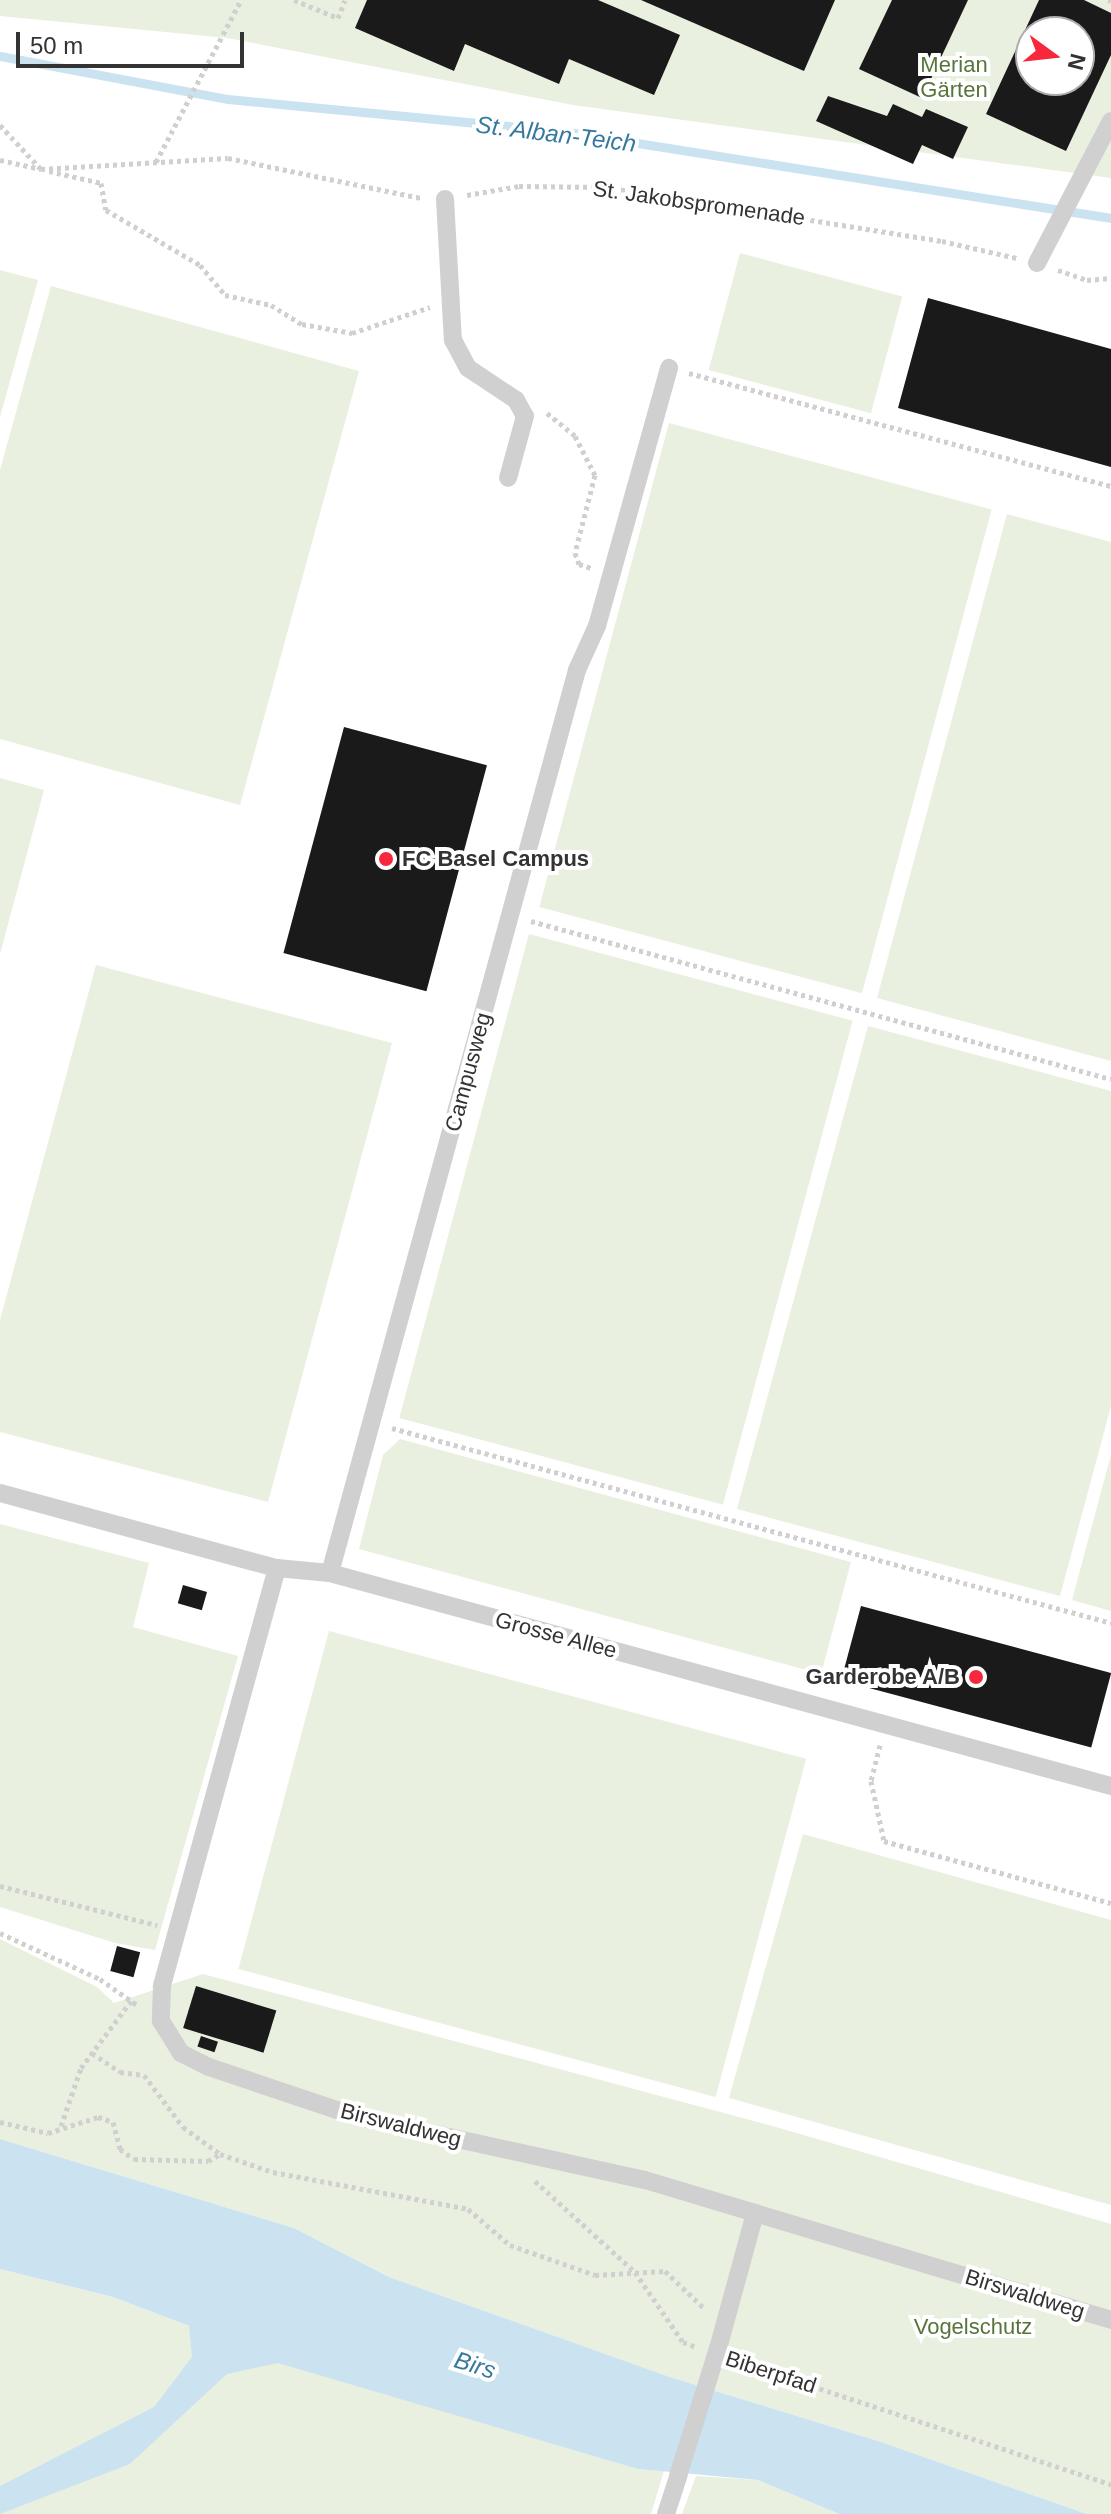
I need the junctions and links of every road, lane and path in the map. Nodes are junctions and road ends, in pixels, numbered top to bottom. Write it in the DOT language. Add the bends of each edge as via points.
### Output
graph roads {
  1 [pos="241,0"];
  2 [pos="294,0"];
  3 [pos="345,0"];
  4 [pos="1111,121"];
  5 [pos="0,125"];
  6 [pos="0,160"];
  7 [pos="156,163"];
  8 [pos="41,169"];
  9 [pos="445,199"];
  10 [pos="1037,263"];
  11 [pos="1111,278"];
  12 [pos="450,301"];
  13 [pos="669,368"];
  14 [pos="516,400"];
  15 [pos="508,478"];
  16 [pos="1111,486"];
  17 [pos="611,574"];
  18 [pos="510,916"];
  19 [pos="1111,1079"];
  20 [pos="372,1422"];
  21 [pos="0,1493"];
  22 [pos="277,1568"];
  23 [pos="330,1573"];
  24 [pos="1111,1623"];
  25 [pos="885,1725"];
  26 [pos="1111,1786"];
  27 [pos="0,1886"];
  28 [pos="1111,1903"];
  29 [pos="178,1931"];
  30 [pos="0,1933"];
  31 [pos="131,2001"];
  32 [pos="161,2021"];
  33 [pos="92,2053"];
  34 [pos="0,2122"];
  35 [pos="61,2127"];
  36 [pos="503,2149"];
  37 [pos="220,2154"];
  38 [pos="755,2213"];
  39 [pos="635,2272"];
  40 [pos="1111,2320"];
  41 [pos="719,2346"];
  42 [pos="1111,2484"];
  43 [pos="666,2514"];
  1 -- 7 [label="path"];
  2 -- 3 [label="path" via="338,18"];
  4 -- 10 [label="lane"];
  5 -- 8 [label="path"];
  6 -- 8 [label="path, St. Jakobspromenade"];
  7 -- 8 [label="path, St. Jakobspromenade"];
  7 -- 9 [label="path, St. Jakobspromenade" via="228,158 399,198"];
  8 -- 12 [label="path" via="101,183 106,210 200,265 225,295 271,305 302,324 352,333"];
  9 -- 10 [label="path, St. Jakobspromenade" via="519,186 605,187 942,241"];
  9 -- 12 [label="lane"];
  10 -- 11 [label="path, St. Jakobspromenade" via="1087,280"];
  12 -- 14 [label="lane" via="453,340 468,368"];
  13 -- 16 [label="path"];
  13 -- 17 [label="lane, Campusweg"];
  14 -- 15 [label="lane" via="525,416"];
  14 -- 17 [label="path" via="543,409 575,436 584,451 595,475 575,553 579,564"];
  17 -- 18 [label="lane, Campusweg" via="577,670"];
  18 -- 19 [label="path"];
  18 -- 20 [label="lane, Campusweg"];
  20 -- 23 [label="lane, Campusweg"];
  20 -- 24 [label="path"];
  21 -- 22 [label="lane, Grosse Allee"];
  22 -- 23 [label="lane, Grosse Allee"];
  22 -- 29 [label="lane"];
  23 -- 25 [label="lane, Grosse Allee"];
  25 -- 26 [label="lane, Grosse Allee"];
  25 -- 28 [label="path" via="871,1781 884,1841"];
  27 -- 29 [label="path"];
  29 -- 32 [label="lane" via="162,1986"];
  30 -- 31 [label="path" via="100,1979"];
  31 -- 32 [label="path"];
  31 -- 33 [label="path"];
  32 -- 36 [label="lane, Birswaldweg" via="181,2053 209,2067 358,2117"];
  33 -- 35 [label="path"];
  33 -- 37 [label="path" via="120,2072 144,2075 183,2127"];
  34 -- 35 [label="path" via="48,2133"];
  35 -- 37 [label="path" via="98,2117 113,2122 120,2149 134,2159 208,2161"];
  36 -- 38 [label="lane, Birswaldweg" via="645,2180"];
  36 -- 39 [label="path, Biberpfad"];
  37 -- 39 [label="path" via="273,2172 468,2209 510,2245 595,2275"];
  38 -- 40 [label="lane, Birswaldweg"];
  38 -- 41 [label="lane"];
  39 -- 41 [label="path, Biberpfad" via="683,2342"];
  39 -- 41 [label="path" via="665,2271 674,2278"];
  41 -- 42 [label="path, Biberpfad"];
  41 -- 43 [label="lane, bridge"];
}
